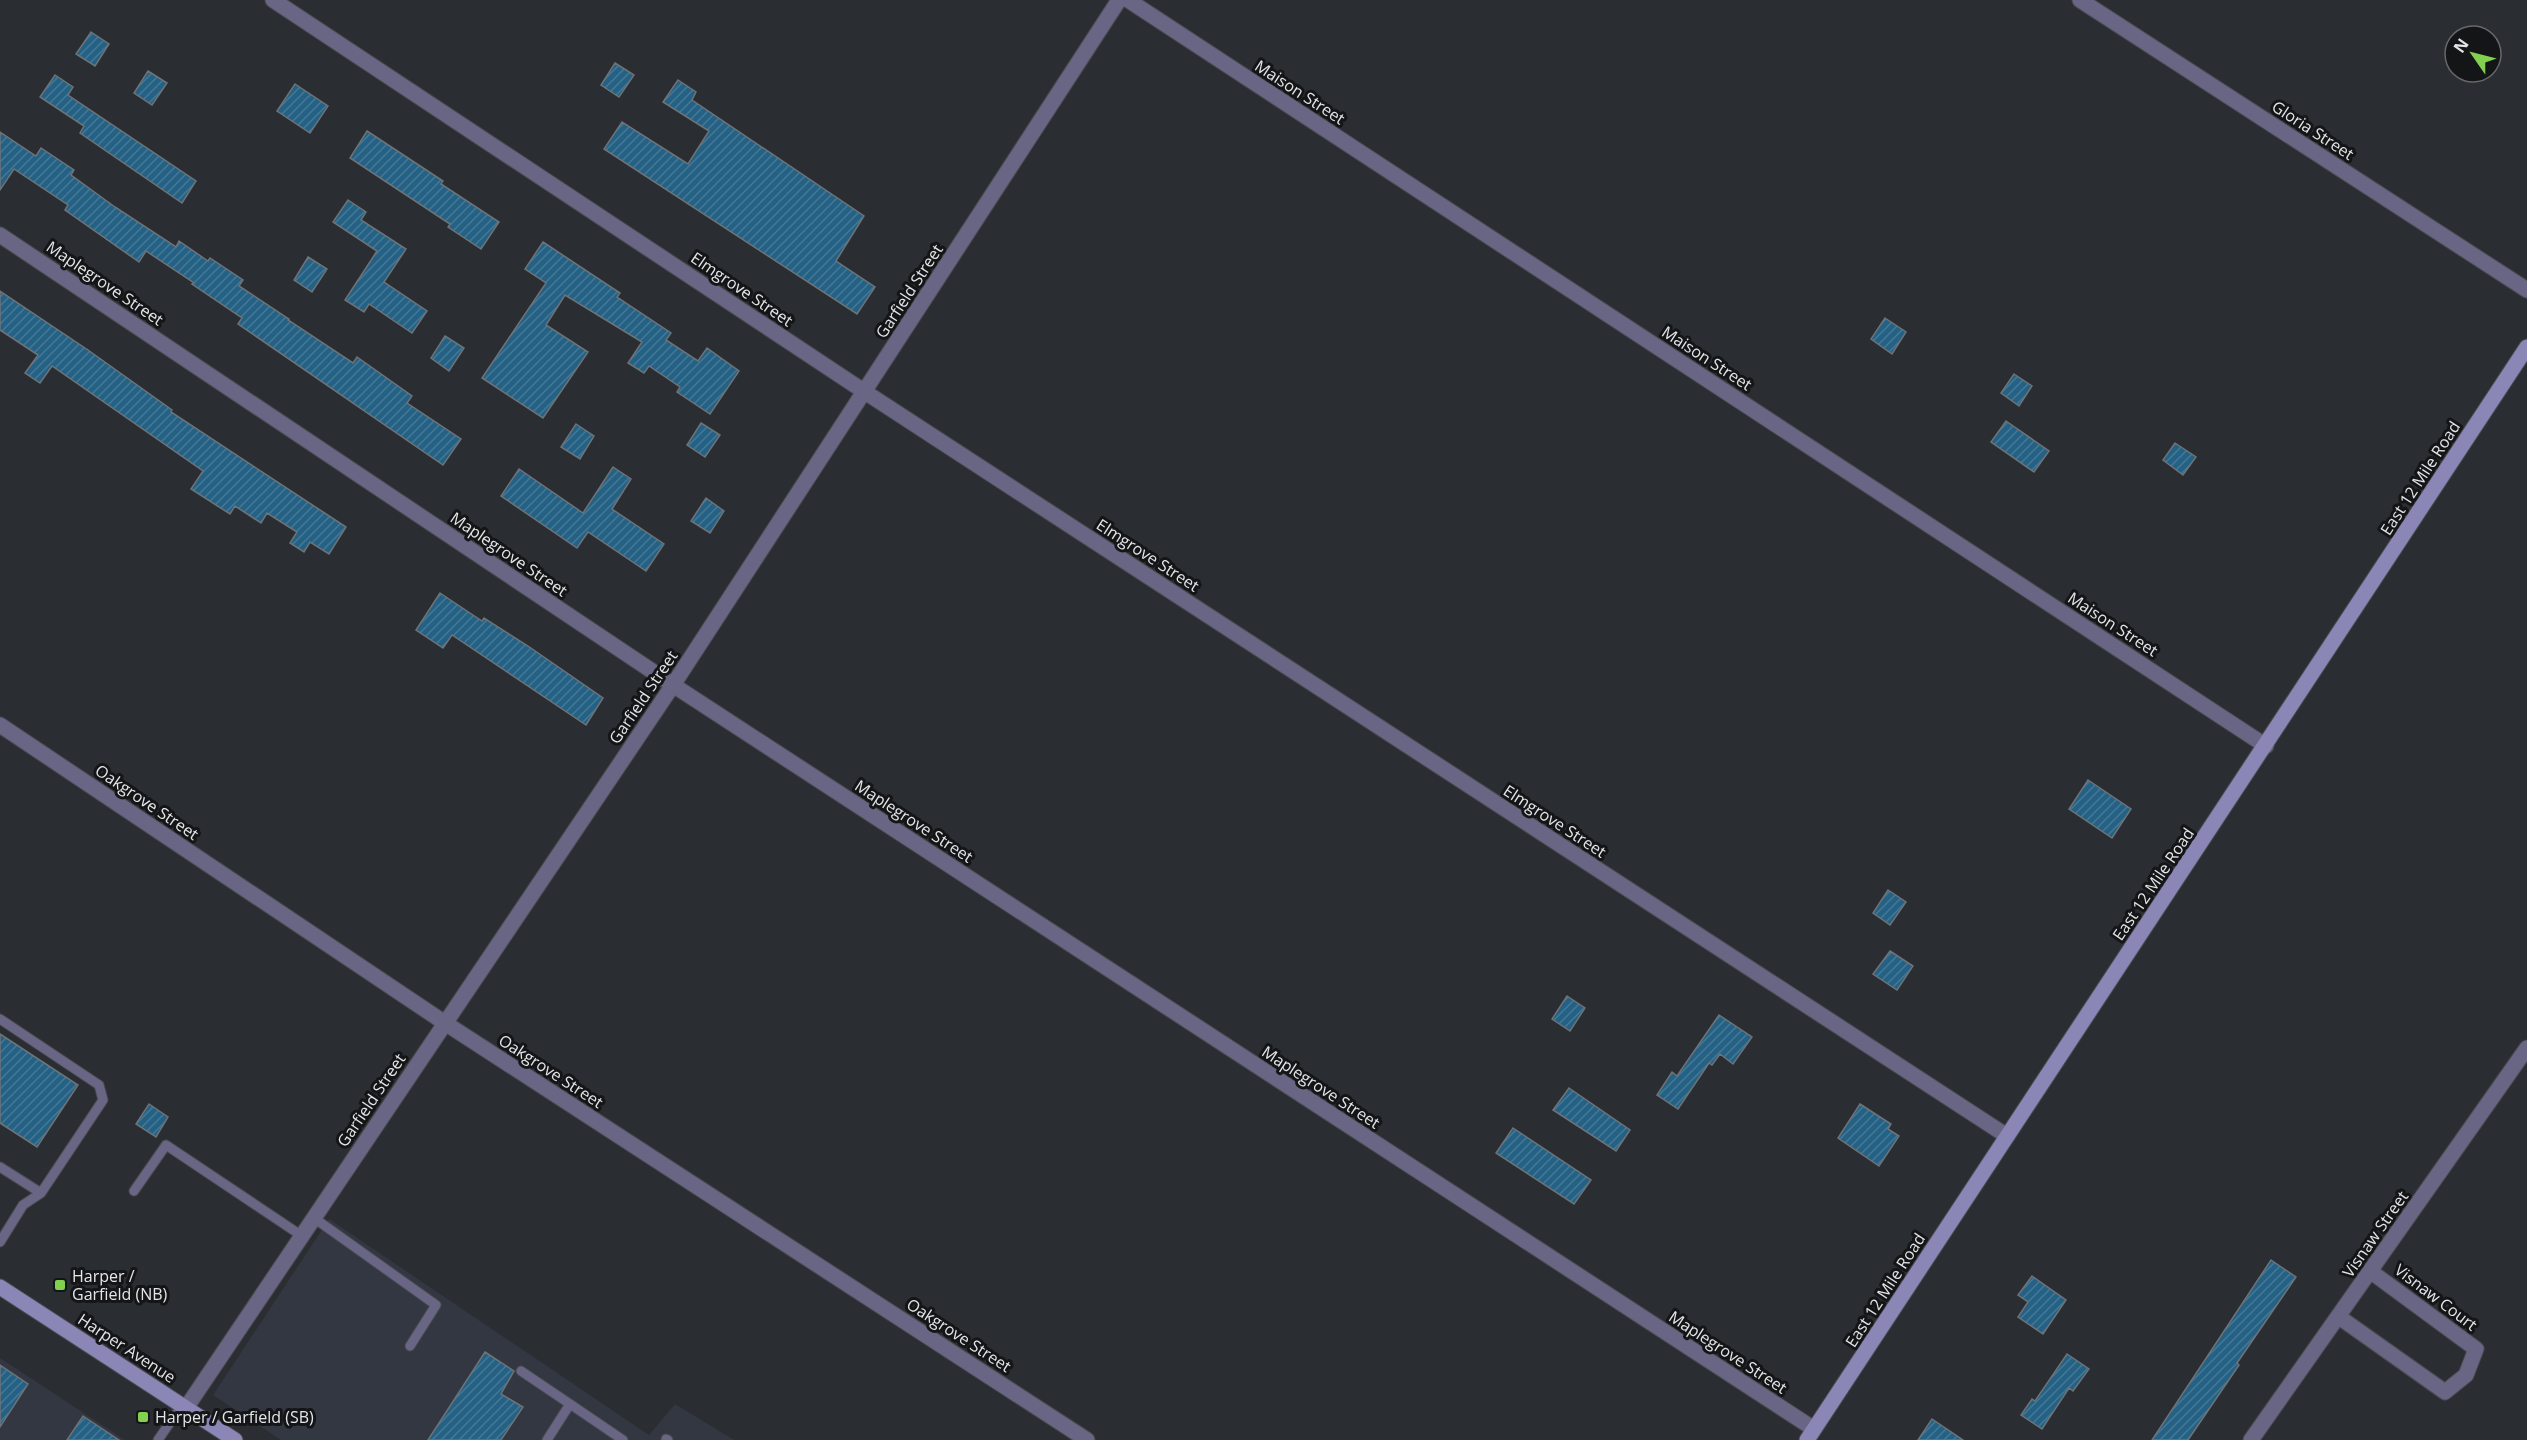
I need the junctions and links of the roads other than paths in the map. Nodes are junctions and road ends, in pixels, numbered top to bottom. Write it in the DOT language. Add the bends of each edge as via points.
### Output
graph roads {
  1 [pos="273,0"];
  2 [pos="1119,0"];
  3 [pos="1128,0"];
  4 [pos="2080,0"];
  5 [pos="0,235"];
  6 [pos="2527,290"];
  7 [pos="2527,347"];
  8 [pos="865,392"];
  9 [pos="673,685"];
  10 [pos="0,725"];
  11 [pos="2266,746"];
  12 [pos="0,1019"];
  13 [pos="445,1023"];
  14 [pos="2527,1048"];
  15 [pos="2007,1136"];
  16 [pos="0,1167"];
  17 [pos="134,1191"];
  18 [pos="41,1193"];
  19 [pos="314,1218"];
  20 [pos="302,1236"];
  21 [pos="0,1242"];
  22 [pos="2370,1271"];
  23 [pos="0,1287"];
  24 [pos="2338,1317"];
  25 [pos="410,1347"];
  26 [pos="521,1371"];
  27 [pos="570,1404"];
  28 [pos="184,1406"];
  29 [pos="1811,1435"];
  30 [pos="158,1440"];
  31 [pos="235,1440"];
  32 [pos="547,1440"];
  33 [pos="623,1440"];
  34 [pos="1087,1440"];
  35 [pos="2251,1440"];
  1 -- 8 [label="street, Elmgrove Street"];
  2 -- 8 [label="street, Garfield Street"];
  3 -- 11 [label="street, Maison Street"];
  4 -- 6 [label="street, Gloria Street"];
  5 -- 9 [label="street, Maplegrove Street"];
  7 -- 11 [label="main road, East 12 Mile Road"];
  8 -- 9 [label="street, Garfield Street"];
  8 -- 15 [label="street, Elmgrove Street"];
  9 -- 13 [label="street, Garfield Street"];
  9 -- 29 [label="street, Maplegrove Street"];
  10 -- 13 [label="street, Oakgrove Street"];
  11 -- 15 [label="main road, East 12 Mile Road"];
  12 -- 18 [label="lane" via="99,1085 103,1100"];
  13 -- 19 [label="street, Garfield Street"];
  13 -- 34 [label="street, Oakgrove Street"];
  14 -- 22 [label="street, Visnaw Street"];
  15 -- 29 [label="main road, East 12 Mile Road"];
  16 -- 18 [label="lane"];
  17 -- 20 [label="lane" via="166,1145"];
  18 -- 21 [label="lane" via="23,1205"];
  19 -- 20 [label="street, Garfield Street"];
  19 -- 25 [label="lane" via="436,1305"];
  20 -- 28 [label="street, Garfield Street"];
  22 -- 24 [label="street, Visnaw Street"];
  22 -- 24 [label="street, Visnaw Court" via="2476,1350 2466,1375 2445,1392"];
  23 -- 28 [label="main road, Harper Avenue"];
  24 -- 35 [label="street, Visnaw Street"];
  26 -- 27 [label="lane"];
  27 -- 32 [label="lane"];
  27 -- 33 [label="lane"];
  28 -- 30 [label="lane"];
  28 -- 31 [label="main road, Harper Avenue"];
}
